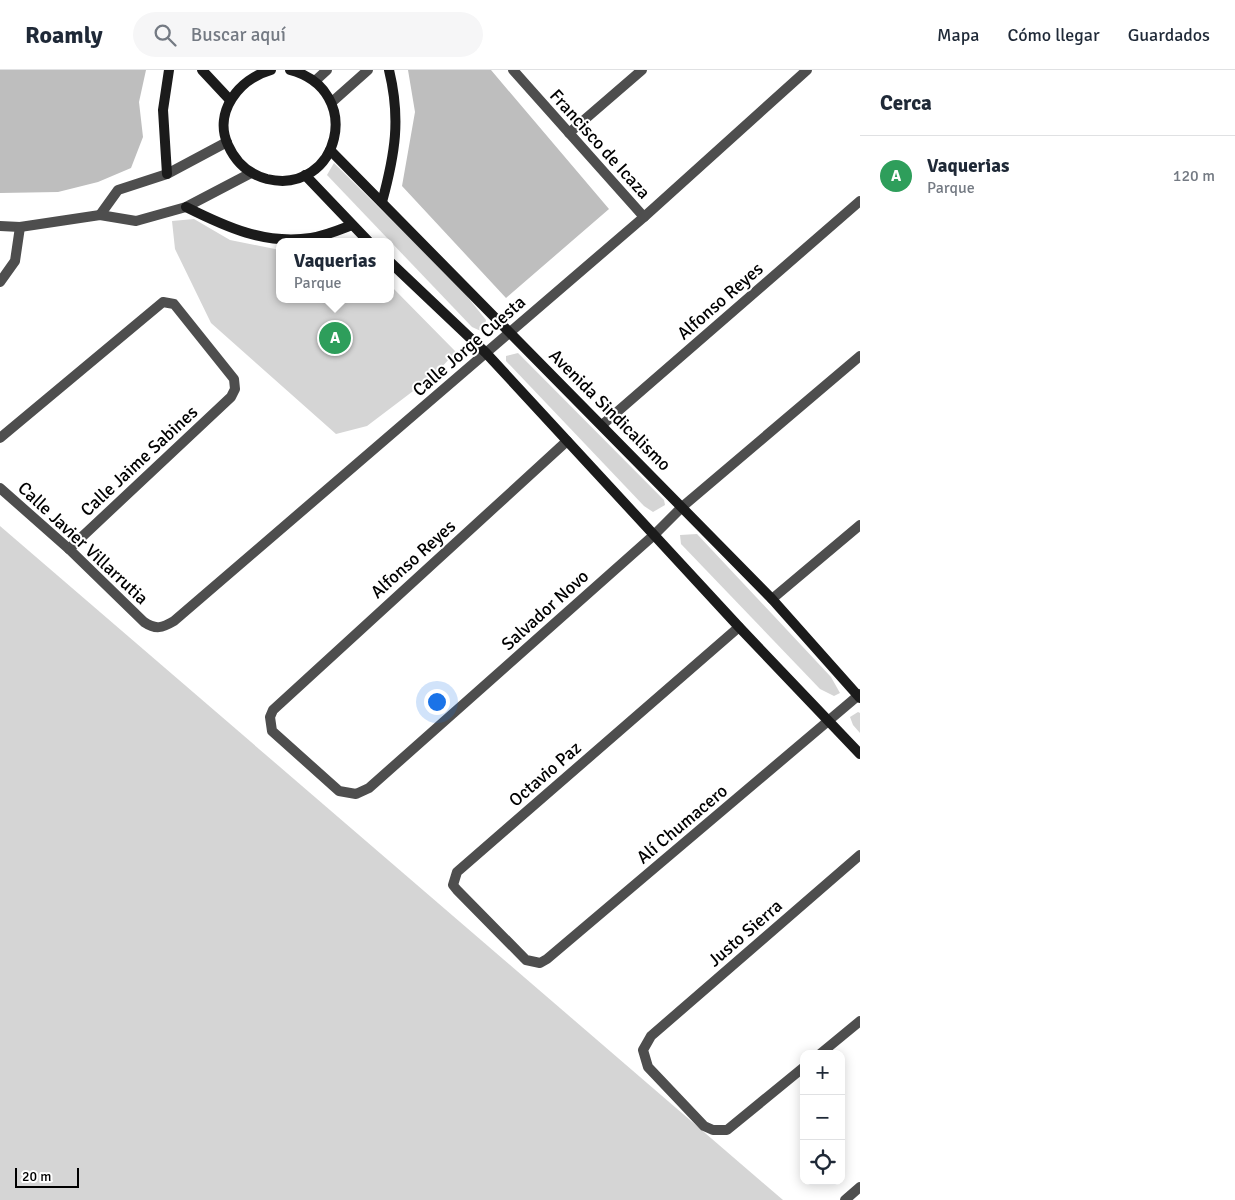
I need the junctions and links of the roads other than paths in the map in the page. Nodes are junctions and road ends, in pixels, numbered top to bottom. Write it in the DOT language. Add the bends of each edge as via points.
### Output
graph roads {
  1 [pos="169,70"];
  2 [pos="202,70"];
  3 [pos="271,70"];
  4 [pos="290,70"];
  5 [pos="327,70"];
  6 [pos="368,70"];
  7 [pos="389,70"];
  8 [pos="513,70"];
  9 [pos="642,70"];
  10 [pos="807,70"];
  11 [pos="257,72"];
  12 [pos="315,81"];
  13 [pos="230,100"];
  14 [pos="332,102"];
  15 [pos="569,133"];
  16 [pos="227,142"];
  17 [pos="330,150"];
  18 [pos="250,173"];
  19 [pos="167,174"];
  20 [pos="305,175"];
  21 [pos="860,201"];
  22 [pos="382,202"];
  23 [pos="186,207"];
  24 [pos="100,215"];
  25 [pos="644,217"];
  26 [pos="0,226"];
  27 [pos="352,226"];
  28 [pos="20,227"];
  29 [pos="276,238"];
  30 [pos="312,238"];
  31 [pos="365,238"];
  32 [pos="394,266"];
  33 [pos="0,282"];
  34 [pos="510,332"];
  35 [pos="486,353"];
  36 [pos="860,356"];
  37 [pos="602,425"];
  38 [pos="0,438"];
  39 [pos="567,441"];
  40 [pos="0,488"];
  41 [pos="682,507"];
  42 [pos="860,524"];
  43 [pos="654,535"];
  44 [pos="69,549"];
  45 [pos="772,599"];
  46 [pos="144,622"];
  47 [pos="739,627"];
  48 [pos="859,696"];
  49 [pos="280,702"];
  50 [pos="829,721"];
  51 [pos="860,754"];
  52 [pos="860,855"];
  53 [pos="521,956"];
  54 [pos="860,1021"];
  55 [pos="825,1050"];
  56 [pos="800,1070"];
  57 [pos="860,1187"];
  58 [pos="845,1200"];
  1 -- 19 [label="street" via="163,110"];
  2 -- 13 [label="street"];
  3 -- 11 [label="street"];
  4 -- 12 [label="street"];
  5 -- 12 [label="street"];
  6 -- 14 [label="street"];
  7 -- 22 [label="street" via="396,115 396,142"];
  8 -- 15 [label="street, Francisco de Icaza"];
  9 -- 15 [label="street"];
  10 -- 25 [label="street, Calle Jorge Cuesta"];
  11 -- 13 [label="street" via="237,89"];
  12 -- 14 [label="street"];
  13 -- 16 [label="street" via="224,128"];
  14 -- 17 [label="street" via="336,135"];
  15 -- 25 [label="street, Francisco de Icaza"];
  16 -- 18 [label="street" via="233,155"];
  16 -- 19 [label="street"];
  17 -- 20 [label="street" via="324,161"];
  17 -- 22 [label="street, Avenida Sindicalismo"];
  18 -- 20 [label="street" via="275,180"];
  18 -- 23 [label="street"];
  19 -- 24 [label="street" via="118,190"];
  20 -- 27 [label="street"];
  21 -- 37 [label="street, Alfonso Reyes"];
  22 -- 34 [label="street, Avenida Sindicalismo"];
  23 -- 24 [label="street" via="136,220"];
  23 -- 29 [label="street" via="236,231"];
  24 -- 28 [label="street"];
  25 -- 34 [label="street, Calle Jorge Cuesta"];
  26 -- 28 [label="street"];
  27 -- 30 [label="street"];
  27 -- 31 [label="street"];
  28 -- 33 [label="street" via="14,261"];
  32 -- 35 [label="street"];
  34 -- 35 [label="street, Calle Jorge Cuesta"];
  34 -- 37 [label="street, Avenida Sindicalismo"];
  35 -- 39 [label="street"];
  35 -- 46 [label="street, Calle Jorge Cuesta" via="174,621 158,628"];
  36 -- 41 [label="street, Salvador Novo"];
  37 -- 41 [label="street, Avenida Sindicalismo"];
  38 -- 44 [label="street, Calle Jaime Sabines" via="163,302 174,304 234,379 236,384 231,397"];
  39 -- 43 [label="street"];
  39 -- 49 [label="street, Alfonso Reyes"];
  40 -- 44 [label="street, Calle Javier Villarrutia"];
  41 -- 43 [label="street, Salvador Novo"];
  41 -- 45 [label="street, Avenida Sindicalismo"];
  42 -- 45 [label="street"];
  43 -- 47 [label="street"];
  43 -- 49 [label="street, Salvador Novo" via="363,793 339,791 277,736 270,717"];
  44 -- 46 [label="street, Calle Javier Villarrutia"];
  45 -- 48 [label="street, Avenida Sindicalismo"];
  47 -- 50 [label="street"];
  47 -- 53 [label="street, Octavio Paz" via="457,872 453,885"];
  48 -- 50 [label="street, Alí Chumacero"];
  50 -- 51 [label="street"];
  50 -- 53 [label="street, Alí Chumacero" via="547,959 533,963"];
  52 -- 56 [label="street, Justo Sierra" via="652,1036 643,1050 648,1068 704,1126 713,1130 727,1130"];
  54 -- 55 [label="street"];
  57 -- 58 [label="street"];
}
